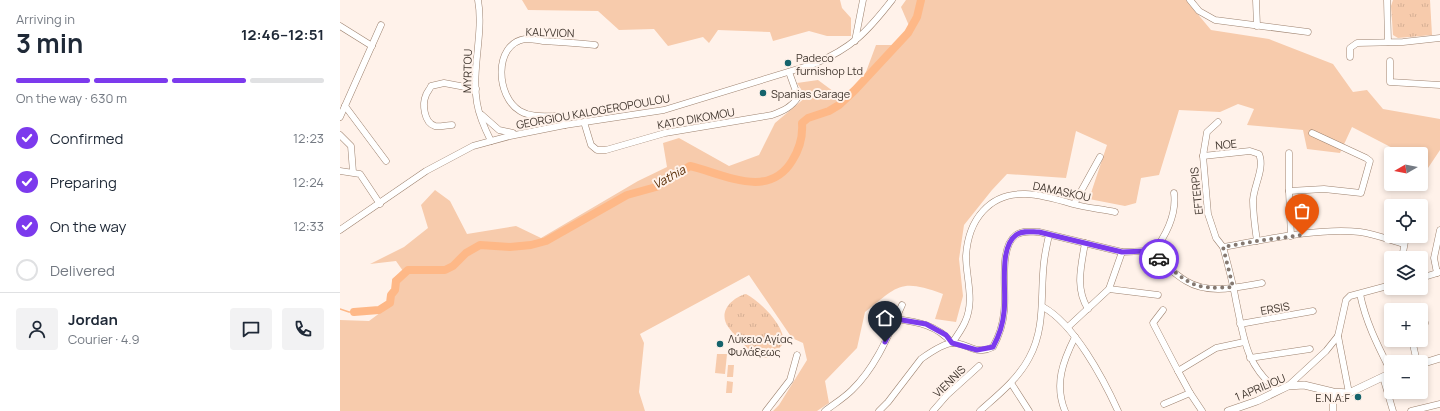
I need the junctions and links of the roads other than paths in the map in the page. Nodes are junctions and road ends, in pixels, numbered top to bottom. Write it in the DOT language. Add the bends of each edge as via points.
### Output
graph roads {
  1 [pos="478,0"];
  2 [pos="863,0"];
  3 [pos="892,0"];
  4 [pos="1190,0"];
  5 [pos="1256,0"];
  6 [pos="1387,0"];
  7 [pos="381,25"];
  8 [pos="340,26"];
  9 [pos="1258,26"];
  10 [pos="1308,32"];
  11 [pos="1440,38"];
  12 [pos="856,41"];
  13 [pos="1388,42"];
  14 [pos="595,45"];
  15 [pos="372,46"];
  16 [pos="1350,57"];
  17 [pos="1390,61"];
  18 [pos="789,72"];
  19 [pos="1440,86"];
  20 [pos="476,89"];
  21 [pos="345,106"];
  22 [pos="478,111"];
  23 [pos="340,117"];
  24 [pos="584,122"];
  25 [pos="1218,122"];
  26 [pos="452,124"];
  27 [pos="565,125"];
  28 [pos="1312,133"];
  29 [pos="518,134"];
  30 [pos="340,135"];
  31 [pos="491,141"];
  32 [pos="1289,153"];
  33 [pos="1203,156"];
  34 [pos="1100,157"];
  35 [pos="386,161"];
  36 [pos="340,171"];
  37 [pos="353,172"];
  38 [pos="1289,191"];
  39 [pos="1174,194"];
  40 [pos="380,204"];
  41 [pos="1074,204"];
  42 [pos="1115,212"];
  43 [pos="340,230"];
  44 [pos="1440,230"];
  45 [pos="1049,235"];
  46 [pos="1292,236"];
  47 [pos="1257,241"];
  48 [pos="1085,243"];
  49 [pos="1404,244"];
  50 [pos="1223,247"];
  51 [pos="1403,251"];
  52 [pos="1122,252"];
  53 [pos="1152,254"];
  54 [pos="1438,272"];
  55 [pos="1428,276"];
  56 [pos="1262,283"];
  57 [pos="1233,287"];
  58 [pos="1384,287"];
  59 [pos="1109,289"];
  60 [pos="1360,294"];
  61 [pos="1158,295"];
  62 [pos="902,305"];
  63 [pos="1043,307"];
  64 [pos="1088,309"];
  65 [pos="1163,310"];
  66 [pos="1313,311"];
  67 [pos="896,319"];
  68 [pos="1240,324"];
  69 [pos="1068,327"];
  70 [pos="1338,336"];
  71 [pos="1075,337"];
  72 [pos="1244,342"];
  73 [pos="952,343"];
  74 [pos="1310,349"];
  75 [pos="797,355"];
  76 [pos="1250,358"];
  77 [pos="1440,358"];
  78 [pos="1384,359"];
  79 [pos="1428,362"];
  80 [pos="979,366"];
  81 [pos="1178,371"];
  82 [pos="1383,377"];
  83 [pos="1011,383"];
  84 [pos="1288,386"];
  85 [pos="1277,390"];
  86 [pos="1333,392"];
  87 [pos="1190,393"];
  88 [pos="1349,393"];
  89 [pos="1164,404"];
  90 [pos="1440,404"];
  91 [pos="766,411"];
  92 [pos="825,411"];
  93 [pos="879,411"];
  94 [pos="933,411"];
  95 [pos="980,411"];
  96 [pos="1029,411"];
  97 [pos="1065,411"];
  98 [pos="1118,411"];
  99 [pos="1202,411"];
  100 [pos="1228,411"];
  101 [pos="1333,411"];
  102 [pos="1393,411"];
  103 [pos="1410,411"];
  1 -- 20 [label="street, MYRTOU" via="480,14"];
  2 -- 12 [label="street"];
  3 -- 12 [label="street, GEORGIOU KALOGEROPOULOU" via="871,27"];
  4 -- 9 [label="street" via="1199,11 1215,20"];
  5 -- 9 [label="street"];
  6 -- 13 [label="street"];
  7 -- 15 [label="street"];
  8 -- 15 [label="street"];
  9 -- 10 [label="street"];
  11 -- 13 [label="street"];
  12 -- 18 [label="street, GEORGIOU KALOGEROPOULOU" via="833,56"];
  13 -- 16 [label="street" via="1353,45 1350,48"];
  14 -- 27 [label="street, KALYVION" via="525,40 512,44 504,58 501,79 511,104 530,116 558,116"];
  15 -- 21 [label="street"];
  17 -- 19 [label="street" via="1390,82"];
  18 -- 24 [label="street, GEORGIOU KALOGEROPOULOU" via="664,110"];
  18 -- 24 [label="street, KATO DIKOMOU" via="798,97 787,109 772,115 665,133 606,150 597,150 592,145"];
  20 -- 22 [label="street, MYRTOU"];
  20 -- 26 [label="street" via="444,83 431,86 426,95 424,109 427,121 438,127"];
  21 -- 23 [label="street"];
  21 -- 35 [label="street"];
  22 -- 29 [label="street" via="499,130"];
  22 -- 31 [label="street, MYRTOU"];
  24 -- 27 [label="street, GEORGIOU KALOGEROPOULOU"];
  25 -- 33 [label="street, EFTERPIS" via="1207,132"];
  27 -- 29 [label="street, GEORGIOU KALOGEROPOULOU"];
  28 -- 38 [label="street" via="1370,161 1361,193 1324,189"];
  29 -- 31 [label="street, GEORGIOU KALOGEROPOULOU"];
  30 -- 37 [label="street" via="351,146"];
  31 -- 40 [label="street, GEORGIOU KALOGEROPOULOU" via="454,155 426,171"];
  32 -- 38 [label="street"];
  33 -- 47 [label="street, NOE" via="1256,151 1261,158 1253,198"];
  33 -- 50 [label="street, EFTERPIS" via="1208,214 1216,238"];
  34 -- 41 [label="street"];
  36 -- 37 [label="street"];
  37 -- 40 [label="street" via="362,176"];
  38 -- 46 [label="street"];
  39 -- 53 [label="street" via="1174,210 1162,240"];
  40 -- 43 [label="street, GEORGIOU KALOGEROPOULOU"];
  41 -- 42 [label="street, DAMASKOU"];
  41 -- 73 [label="street, DAMASKOU" via="1039,194 1021,193 1003,196 989,204 980,214 973,225 966,256 970,298 966,322"];
  44 -- 54 [label="street" via="1434,258"];
  45 -- 48 [label="street"];
  45 -- 63 [label="street" via="1044,262"];
  45 -- 73 [label="street" via="1026,231 1015,236 1008,244 1002,326 993,347 977,350"];
  46 -- 47 [label="street"];
  46 -- 49 [label="street" via="1324,232 1360,232"];
  47 -- 50 [label="street"];
  48 -- 52 [label="street"];
  48 -- 64 [label="street" via="1079,278 1082,300"];
  49 -- 51 [label="street"];
  50 -- 57 [label="street, EFTERPIS"];
  52 -- 53 [label="street" via="1146,251"];
  52 -- 59 [label="street"];
  53 -- 57 [label="street" via="1185,281 1197,287"];
  54 -- 55 [label="street"];
  56 -- 57 [label="street"];
  57 -- 68 [label="street, EFTERPIS"];
  58 -- 60 [label="street"];
  59 -- 61 [label="street"];
  59 -- 64 [label="street"];
  60 -- 70 [label="street" via="1350,296 1346,300"];
  60 -- 78 [label="street" via="1364,316"];
  62 -- 67 [label="street"];
  63 -- 69 [label="street"];
  63 -- 83 [label="street" via="1039,331 1029,358"];
  64 -- 69 [label="street"];
  65 -- 81 [label="street" via="1153,323"];
  66 -- 68 [label="street, ERSIS"];
  67 -- 73 [label="street" via="926,324 946,335"];
  67 -- 92 [label="street" via="866,374 852,390"];
  68 -- 72 [label="street, EFTERPIS"];
  69 -- 71 [label="street"];
  70 -- 84 [label="street" via="1326,351"];
  70 -- 88 [label="street"];
  71 -- 97 [label="street" via="1064,362 1059,384"];
  71 -- 98 [label="street" via="1110,392"];
  72 -- 76 [label="street, EFTERPIS"];
  72 -- 81 [label="street" via="1216,348"];
  73 -- 93 [label="street" via="934,350 921,359"];
  74 -- 76 [label="street"];
  75 -- 91 [label="street" via="790,380"];
  76 -- 85 [label="street, EFTERPIS" via="1262,377"];
  77 -- 79 [label="main road"];
  80 -- 94 [label="street, VIENNIS"];
  81 -- 87 [label="street"];
  82 -- 88 [label="main road, 1 APRILIOU"];
  82 -- 102 [label="street"];
  83 -- 95 [label="street"];
  83 -- 96 [label="street"];
  84 -- 85 [label="main road, 1 APRILIOU"];
  84 -- 86 [label="main road, 1 APRILIOU" via="1304,385"];
  85 -- 100 [label="main road, 1 APRILIOU"];
  86 -- 88 [label="main road, 1 APRILIOU"];
  86 -- 101 [label="street"];
  87 -- 89 [label="street"];
  87 -- 99 [label="street"];
  90 -- 103 [label="street"];
}
